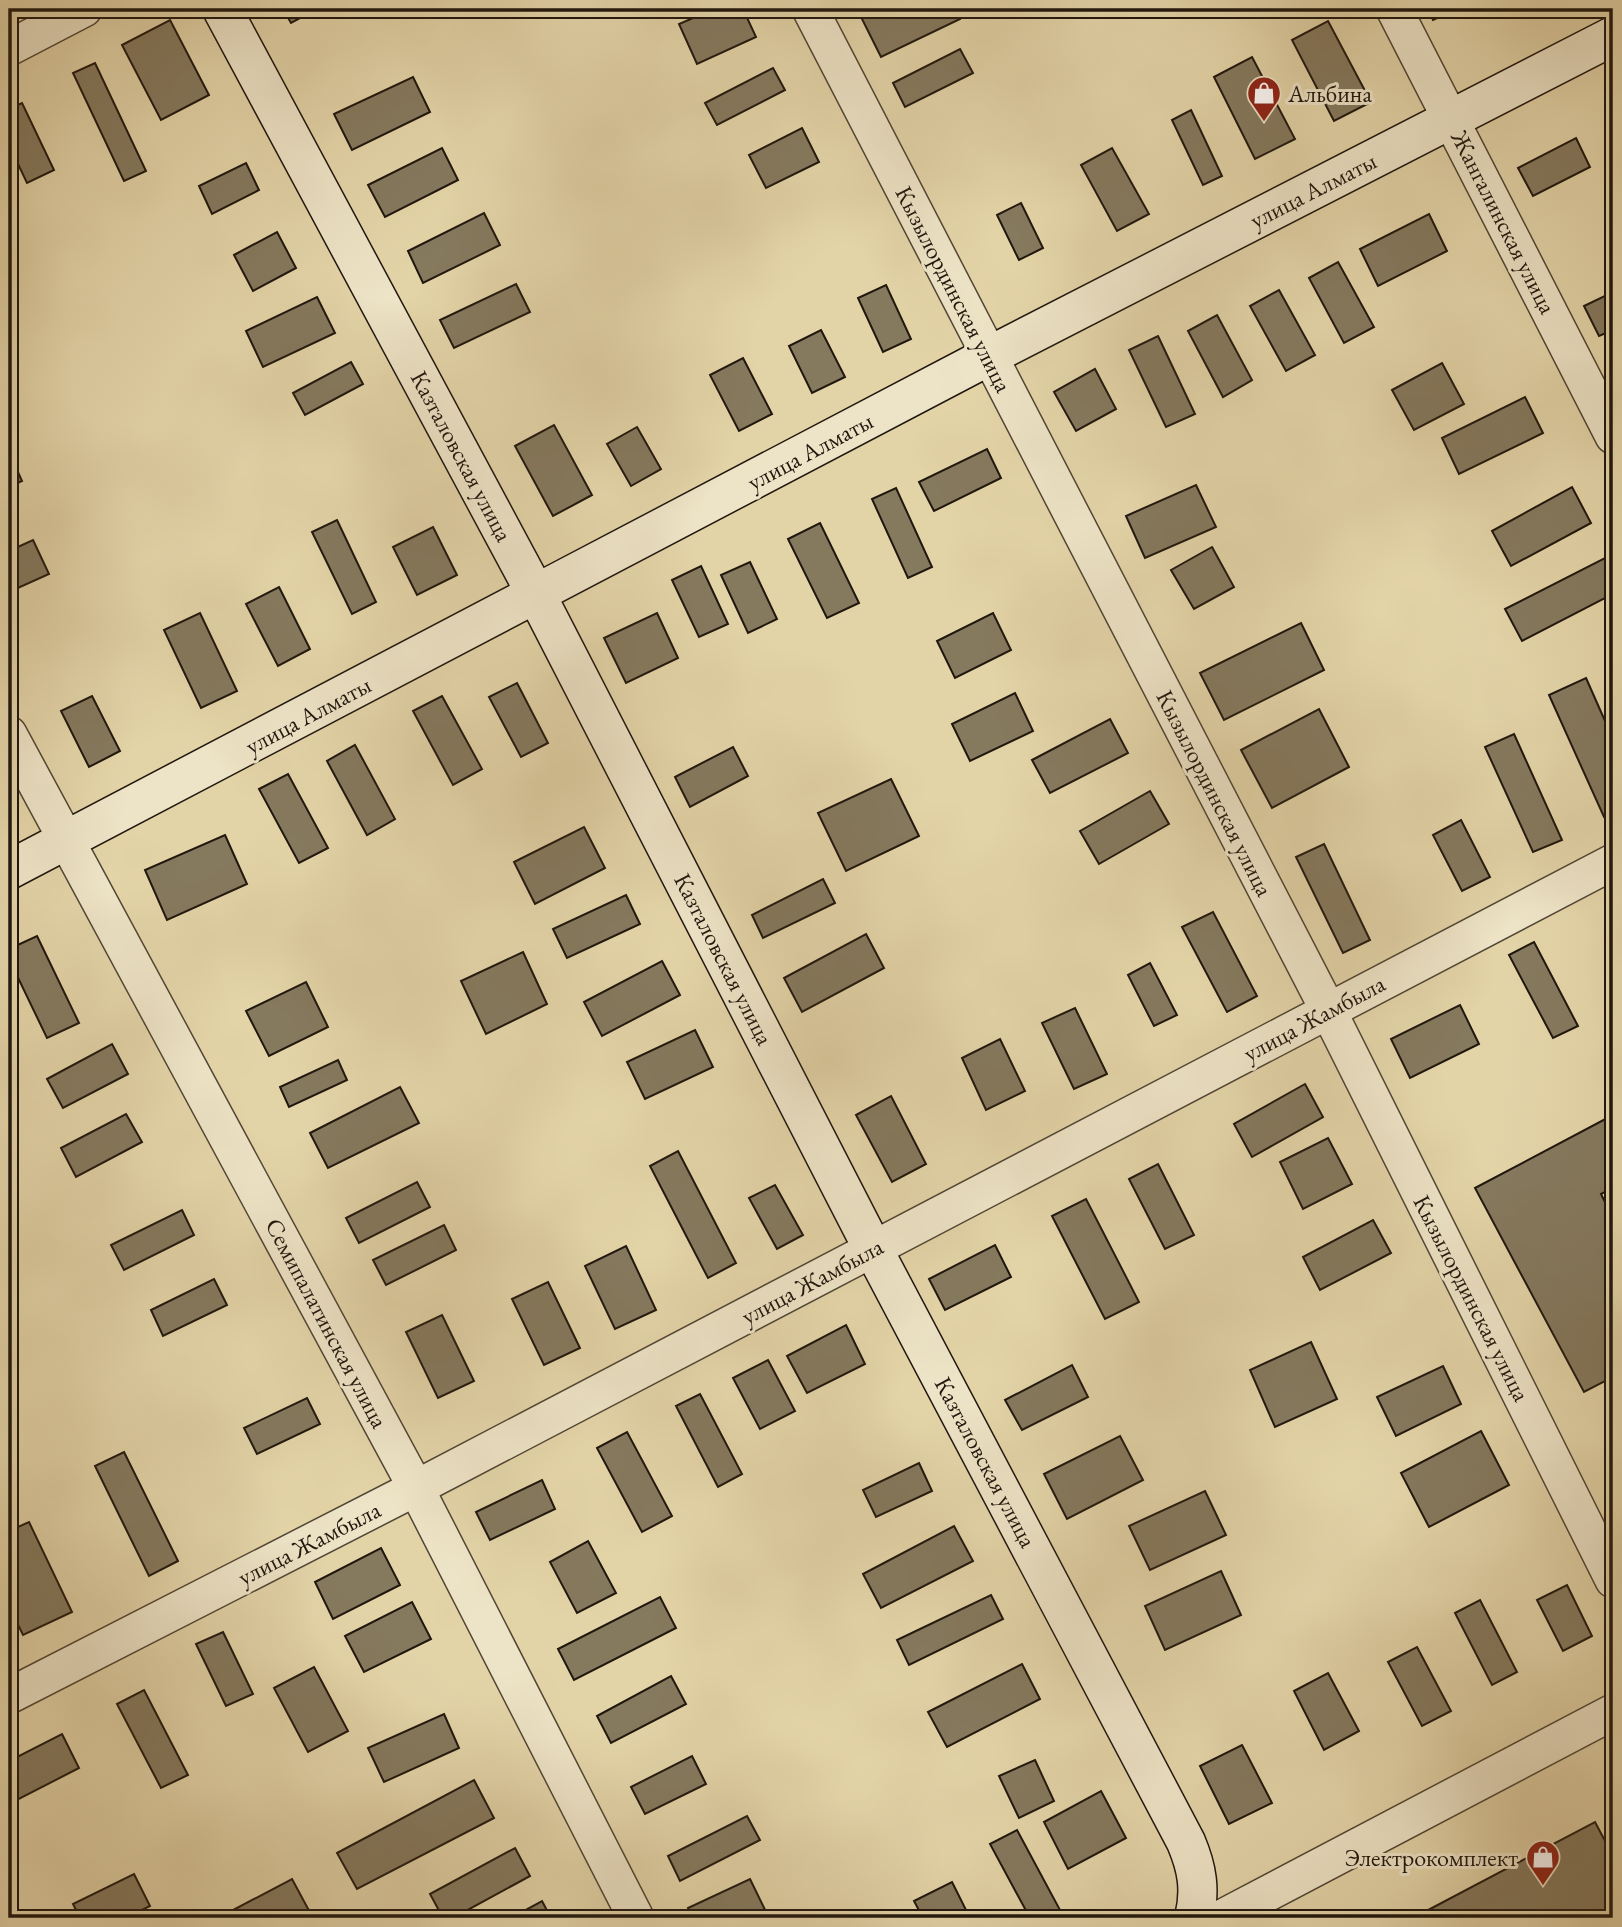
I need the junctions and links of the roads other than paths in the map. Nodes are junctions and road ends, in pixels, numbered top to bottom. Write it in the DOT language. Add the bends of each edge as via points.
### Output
graph roads {
  1 [pos="84,9"];
  2 [pos="222,9"];
  3 [pos="810,9"];
  4 [pos="1394,9"];
  5 [pos="1613,36"];
  6 [pos="9,48"];
  7 [pos="1451,119"];
  8 [pos="989,356"];
  9 [pos="1613,436"];
  10 [pos="537,596"];
  11 [pos="9,734"];
  12 [pos="66,840"];
  13 [pos="1613,862"];
  14 [pos="9,870"];
  15 [pos="1328,1010"];
  16 [pos="873,1249"];
  17 [pos="416,1488"];
  18 [pos="1613,1580"];
  19 [pos="9,1696"];
  20 [pos="1613,1712"];
  21 [pos="636,1918"];
  22 [pos="1194,1918"];
  23 [pos="1221,1918"];
  1 -- 6 [label="street"];
  2 -- 10 [label="street, Казталовская улица"];
  3 -- 8 [label="street, Кызылординская улица"];
  4 -- 7 [label="street, Жангалинская улица"];
  5 -- 7 [label="street, улица Алматы"];
  7 -- 8 [label="street, улица Алматы"];
  7 -- 9 [label="street, Жангалинская улица"];
  8 -- 10 [label="street, улица Алматы"];
  8 -- 15 [label="street, Кызылординская улица"];
  10 -- 12 [label="street, улица Алматы"];
  10 -- 16 [label="street, Казталовская улица"];
  11 -- 12 [label="street, Семипалатинская улица"];
  12 -- 14 [label="street, улица Алматы"];
  12 -- 17 [label="street, Семипалатинская улица"];
  13 -- 15 [label="street, улица Жамбыла"];
  15 -- 16 [label="street, улица Жамбыла"];
  15 -- 18 [label="street, Кызылординская улица"];
  16 -- 17 [label="street, улица Жамбыла"];
  16 -- 22 [label="street, Казталовская улица" via="1186,1842 1199,1894"];
  17 -- 19 [label="street, улица Жамбыла"];
  17 -- 21 [label="street, Семипалатинская улица"];
  20 -- 23 [label="street"];
}
